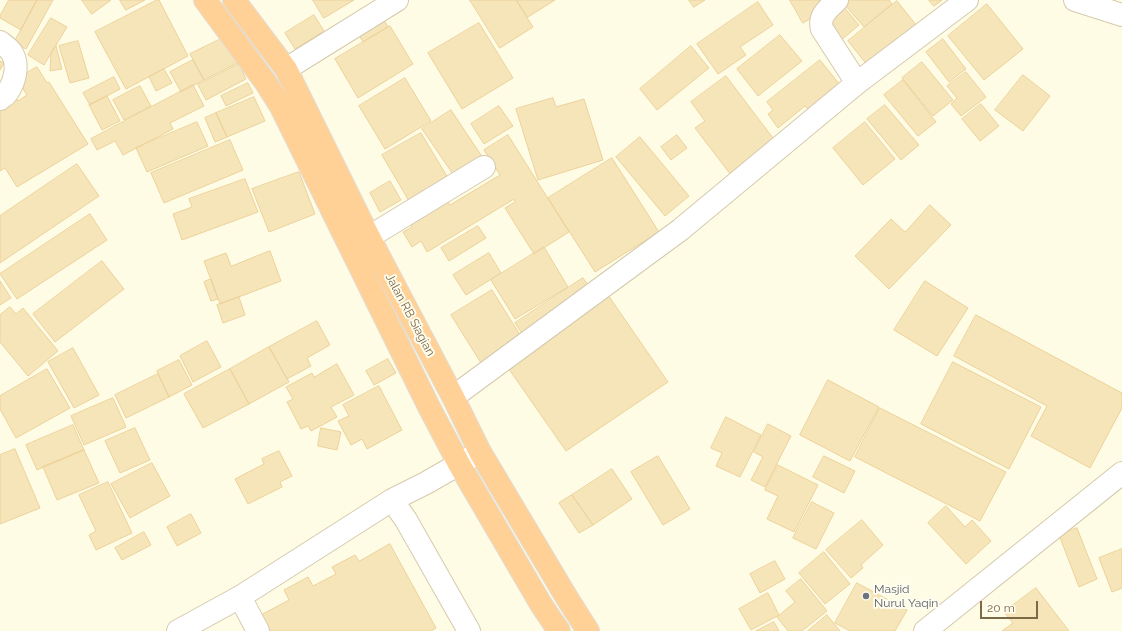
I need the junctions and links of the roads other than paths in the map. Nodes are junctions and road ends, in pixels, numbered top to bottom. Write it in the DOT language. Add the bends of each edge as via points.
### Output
graph roads {
  1 [pos="205,0"];
  2 [pos="234,0"];
  3 [pos="398,0"];
  4 [pos="837,0"];
  5 [pos="967,0"];
  6 [pos="1075,0"];
  7 [pos="1122,15"];
  8 [pos="0,42"];
  9 [pos="286,69"];
  10 [pos="858,84"];
  11 [pos="0,99"];
  12 [pos="484,167"];
  13 [pos="369,237"];
  14 [pos="453,397"];
  15 [pos="480,452"];
  16 [pos="459,464"];
  17 [pos="1122,473"];
  18 [pos="392,500"];
  19 [pos="240,597"];
  20 [pos="178,631"];
  21 [pos="258,631"];
  22 [pos="469,631"];
  23 [pos="559,631"];
  24 [pos="588,631"];
  25 [pos="925,631"];
  1 -- 16 [label="highway, Jalan RB Siagian" via="281,107"];
  2 -- 9 [label="highway, Jalan RB Siagian"];
  3 -- 9 [label="street"];
  4 -- 10 [label="street" via="824,14 821,20 822,29"];
  5 -- 10 [label="street"];
  6 -- 7 [label="street"];
  8 -- 11 [label="street" via="11,51 16,67 15,77 7,93"];
  9 -- 13 [label="highway, Jalan RB Siagian"];
  10 -- 14 [label="street" via="680,230"];
  12 -- 13 [label="street"];
  13 -- 14 [label="highway, Jalan RB Siagian"];
  14 -- 15 [label="highway, Jalan RB Siagian"];
  15 -- 16 [label="street"];
  15 -- 24 [label="highway, Jalan RB Siagian"];
  16 -- 18 [label="street"];
  16 -- 23 [label="highway, Jalan RB Siagian"];
  17 -- 25 [label="street"];
  18 -- 19 [label="street"];
  18 -- 22 [label="street"];
  19 -- 20 [label="street"];
  19 -- 21 [label="street"];
}
